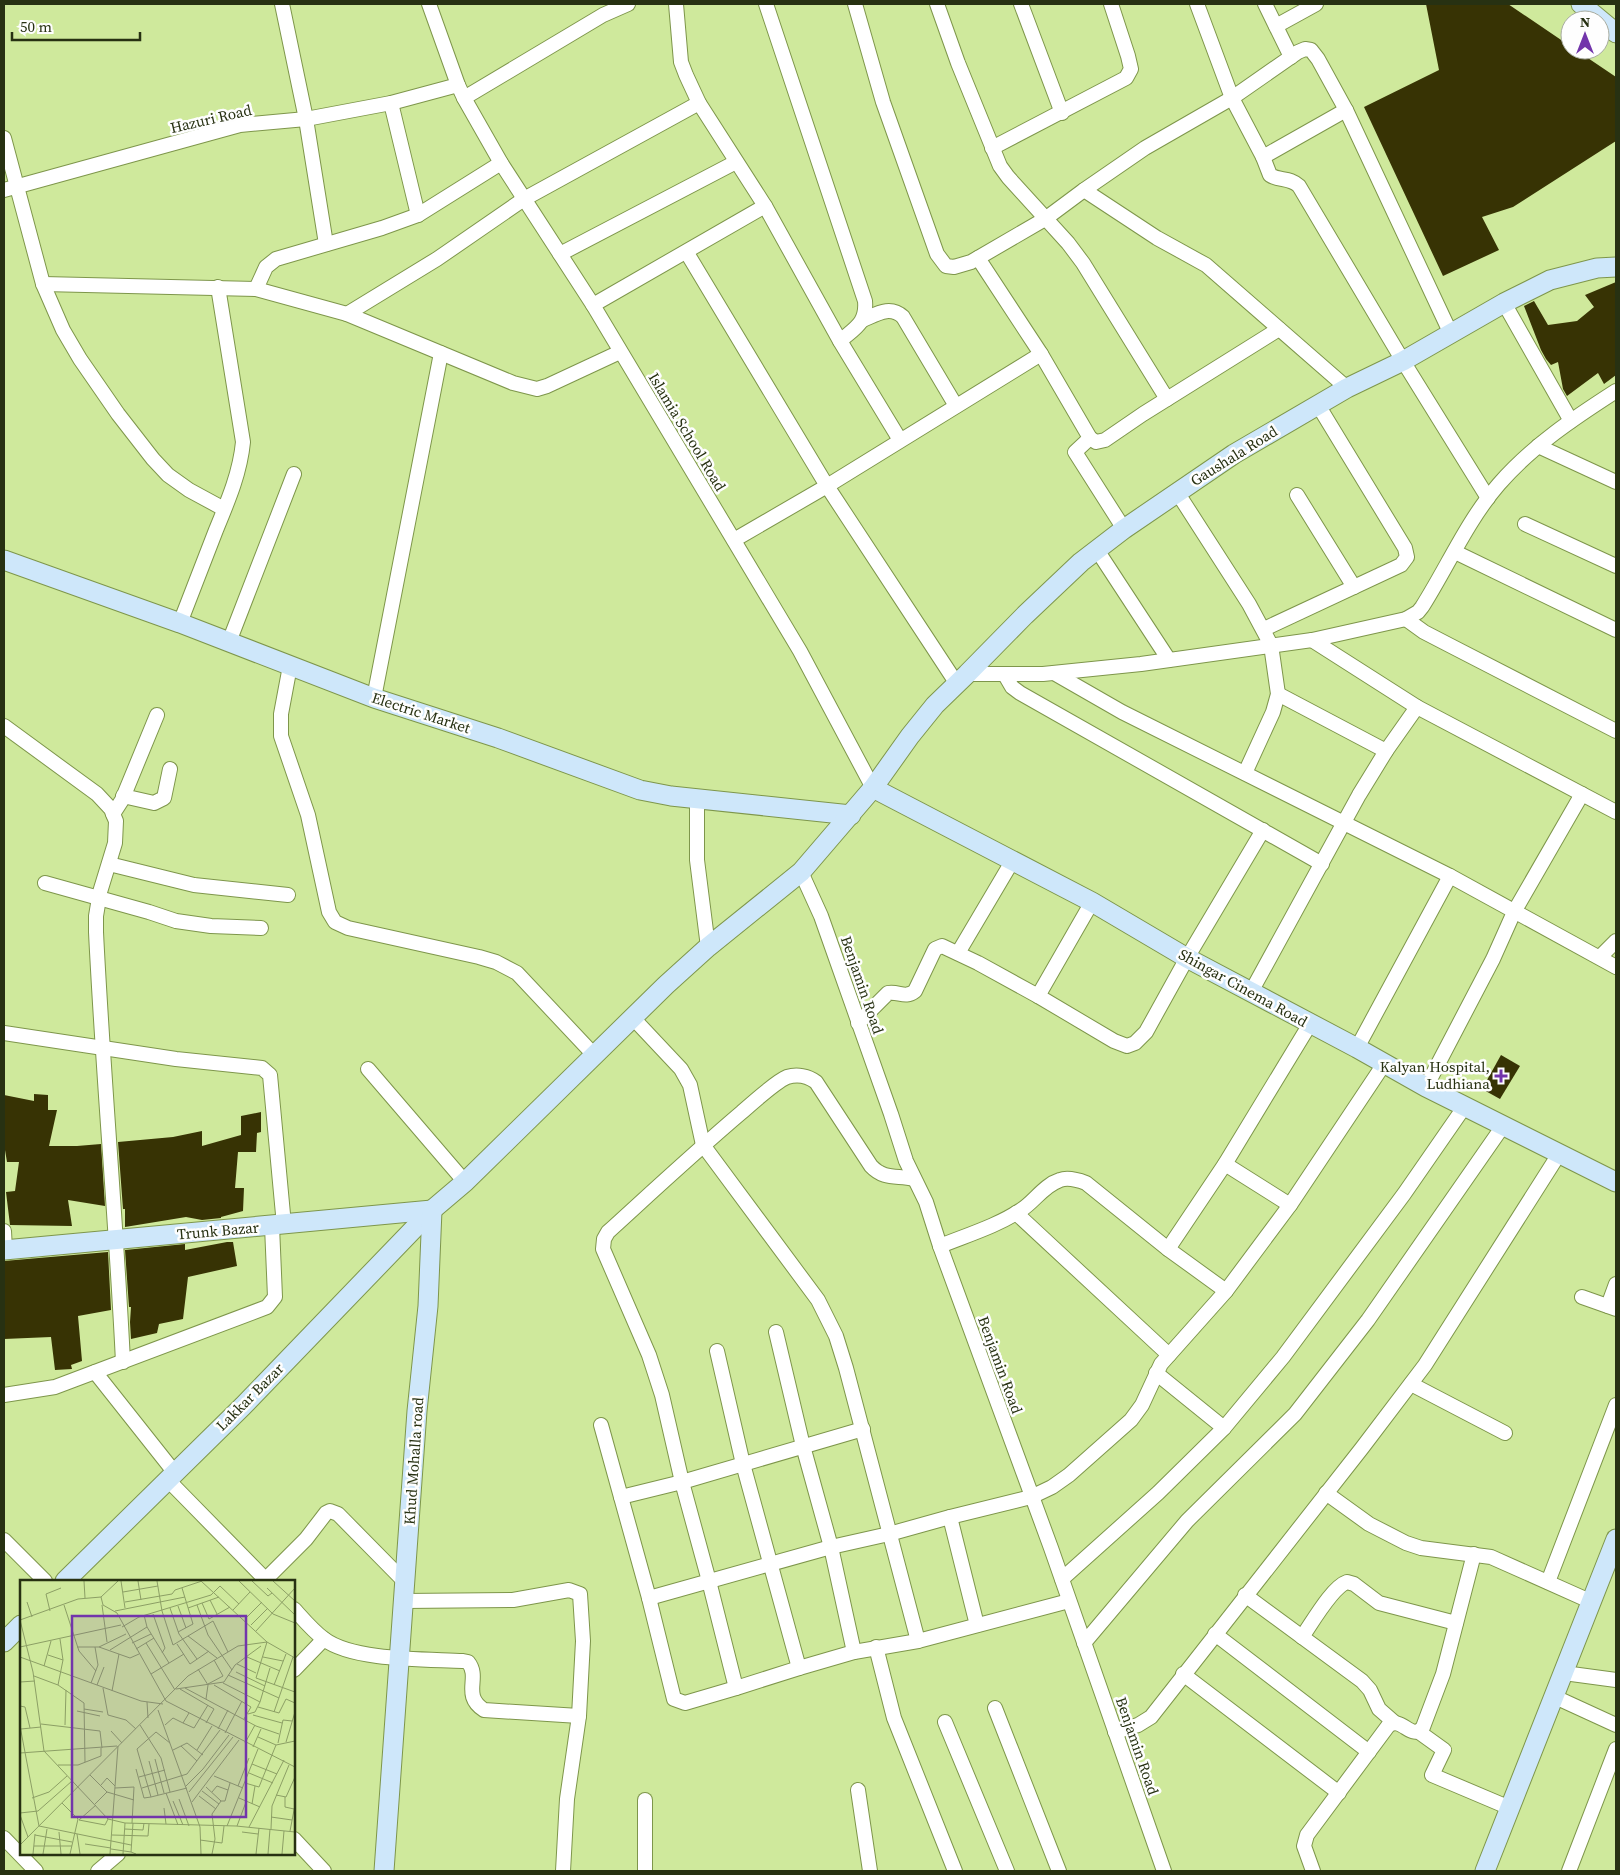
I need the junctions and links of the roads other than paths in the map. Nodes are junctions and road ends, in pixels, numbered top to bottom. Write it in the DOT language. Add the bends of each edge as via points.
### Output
graph roads {
  1 [pos="282,4"];
  2 [pos="429,4"];
  3 [pos="628,4"];
  4 [pos="676,4"];
  5 [pos="766,4"];
  6 [pos="854,4"];
  7 [pos="937,4"];
  8 [pos="1021,4"];
  9 [pos="1111,4"];
  10 [pos="1197,4"];
  11 [pos="1265,4"];
  12 [pos="1316,4"];
  13 [pos="1581,4"];
  14 [pos="1276,26"];
  15 [pos="1614,27"];
  16 [pos="1291,58"];
  17 [pos="458,85"];
  18 [pos="464,98"];
  19 [pos="1232,98"];
  20 [pos="391,103"];
  21 [pos="699,103"];
  22 [pos="1346,110"];
  23 [pos="1062,113"];
  24 [pos="306,119"];
  25 [pos="4,138"];
  26 [pos="992,148"];
  27 [pos="1263,158"];
  28 [pos="736,162"];
  29 [pos="501,164"];
  30 [pos="11,189"];
  31 [pos="1084,190"];
  32 [pos="524,199"];
  33 [pos="765,206"];
  34 [pos="418,215"];
  35 [pos="1045,219"];
  36 [pos="326,244"];
  37 [pos="687,253"];
  38 [pos="560,254"];
  39 [pos="978,258"];
  40 [pos="1616,267"];
  41 [pos="43,284"];
  42 [pos="218,287"];
  43 [pos="256,289"];
  44 [pos="1504,303"];
  45 [pos="594,306"];
  46 [pos="347,314"];
  47 [pos="863,320"];
  48 [pos="1279,329"];
  49 [pos="1451,334"];
  50 [pos="840,341"];
  51 [pos="620,352"];
  52 [pos="441,353"];
  53 [pos="1041,354"];
  54 [pos="1403,361"];
  55 [pos="1347,388"];
  56 [pos="1616,391"];
  57 [pos="1167,399"];
  58 [pos="1318,405"];
  59 [pos="956,406"];
  60 [pos="1571,420"];
  61 [pos="1090,438"];
  62 [pos="900,440"];
  63 [pos="1538,446"];
  64 [pos="294,474"];
  65 [pos="1616,482"];
  66 [pos="827,486"];
  67 [pos="1177,492"];
  68 [pos="1297,495"];
  69 [pos="1488,498"];
  70 [pos="224,509"];
  71 [pos="1525,524"];
  72 [pos="1124,529"];
  73 [pos="734,540"];
  74 [pos="1097,550"];
  75 [pos="1455,552"];
  76 [pos="4,560"];
  77 [pos="1616,566"];
  78 [pos="1354,587"];
  79 [pos="1406,619"];
  80 [pos="180,623"];
  81 [pos="1264,629"];
  82 [pos="1616,630"];
  83 [pos="1312,640"];
  84 [pos="229,642"];
  85 [pos="1271,645"];
  86 [pos="1169,660"];
  87 [pos="290,666"];
  88 [pos="1054,673"];
  89 [pos="1005,675"];
  90 [pos="962,679"];
  91 [pos="1278,694"];
  92 [pos="374,698"];
  93 [pos="1417,707"];
  94 [pos="157,715"];
  95 [pos="4,726"];
  96 [pos="1616,731"];
  97 [pos="1386,751"];
  98 [pos="170,769"];
  99 [pos="1245,773"];
  100 [pos="873,788"];
  101 [pos="1582,794"];
  102 [pos="123,796"];
  103 [pos="697,798"];
  104 [pos="1616,812"];
  105 [pos="114,814"];
  106 [pos="851,815"];
  107 [pos="1343,822"];
  108 [pos="1263,830"];
  109 [pos="1013,860"];
  110 [pos="109,864"];
  111 [pos="1322,864"];
  112 [pos="801,872"];
  113 [pos="1450,876"];
  114 [pos="45,883"];
  115 [pos="288,896"];
  116 [pos="99,899"];
  117 [pos="1092,902"];
  118 [pos="1514,912"];
  119 [pos="261,928"];
  120 [pos="1616,941"];
  121 [pos="708,947"];
  122 [pos="958,953"];
  123 [pos="1600,957"];
  124 [pos="1187,958"];
  125 [pos="1616,967"];
  126 [pos="1251,992"];
  127 [pos="1038,996"];
  128 [pos="633,1018"];
  129 [pos="858,1023"];
  130 [pos="1310,1024"];
  131 [pos="4,1033"];
  132 [pos="102,1048"];
  133 [pos="1357,1048"];
  134 [pos="595,1056"];
  135 [pos="1384,1064"];
  136 [pos="368,1069"];
  137 [pos="1426,1088"];
  138 [pos="1465,1106"];
  139 [pos="1503,1126"];
  140 [pos="704,1145"];
  141 [pos="1559,1154"];
  142 [pos="1225,1164"];
  143 [pos="914,1179"];
  144 [pos="465,1182"];
  145 [pos="1616,1182"];
  146 [pos="1290,1205"];
  147 [pos="432,1210"];
  148 [pos="1016,1213"];
  149 [pos="278,1226"];
  150 [pos="4,1231"];
  151 [pos="116,1240"];
  152 [pos="940,1246"];
  153 [pos="1168,1248"];
  154 [pos="4,1250"];
  155 [pos="1616,1284"];
  156 [pos="1226,1291"];
  157 [pos="1582,1297"];
  158 [pos="1612,1307"];
  159 [pos="776,1332"];
  160 [pos="717,1351"];
  161 [pos="1169,1354"];
  162 [pos="123,1362"];
  163 [pos="95,1372"];
  164 [pos="1156,1373"];
  165 [pos="1411,1384"];
  166 [pos="4,1395"];
  167 [pos="1616,1404"];
  168 [pos="601,1425"];
  169 [pos="1224,1428"];
  170 [pos="863,1429"];
  171 [pos="1505,1433"];
  172 [pos="803,1446"];
  173 [pos="743,1464"];
  174 [pos="171,1476"];
  175 [pos="682,1482"];
  176 [pos="1326,1493"];
  177 [pos="621,1497"];
  178 [pos="1031,1497"];
  179 [pos="950,1517"];
  180 [pos="889,1534"];
  181 [pos="4,1540"];
  182 [pos="831,1547"];
  183 [pos="1615,1548"];
  184 [pos="1474,1554"];
  185 [pos="769,1564"];
  186 [pos="44,1580"];
  187 [pos="66,1580"];
  188 [pos="266,1580"];
  189 [pos="1062,1580"];
  190 [pos="709,1581"];
  191 [pos="405,1582"];
  192 [pos="1548,1582"];
  193 [pos="1246,1595"];
  194 [pos="649,1598"];
  195 [pos="404,1601"];
  196 [pos="1069,1601"];
  197 [pos="1592,1602"];
  198 [pos="295,1610"];
  199 [pos="1456,1623"];
  200 [pos="976,1625"];
  201 [pos="20,1626"];
  202 [pos="1215,1634"];
  203 [pos="1302,1637"];
  204 [pos="324,1639"];
  205 [pos="918,1640"];
  206 [pos="4,1642"];
  207 [pos="1084,1642"];
  208 [pos="876,1647"];
  209 [pos="854,1652"];
  210 [pos="398,1657"];
  211 [pos="799,1668"];
  212 [pos="295,1669"];
  213 [pos="1564,1673"];
  214 [pos="1183,1674"];
  215 [pos="1616,1680"];
  216 [pos="736,1688"];
  217 [pos="1554,1697"];
  218 [pos="995,1708"];
  219 [pos="578,1716"];
  220 [pos="945,1722"];
  221 [pos="1395,1723"];
  222 [pos="1616,1725"];
  223 [pos="1115,1732"];
  224 [pos="1419,1732"];
  225 [pos="1616,1749"];
  226 [pos="1369,1752"];
  227 [pos="858,1790"];
  228 [pos="1339,1793"];
  229 [pos="645,1800"];
  230 [pos="1510,1808"];
  231 [pos="4,1838"];
  232 [pos="295,1840"];
  233 [pos="20,1854"];
  234 [pos="20,1855"];
  235 [pos="117,1855"];
  236 [pos="36,1871"];
  237 [pos="98,1871"];
  238 [pos="324,1871"];
  239 [pos="384,1871"];
  240 [pos="562,1871"];
  241 [pos="645,1871"];
  242 [pos="870,1871"];
  243 [pos="955,1871"];
  244 [pos="1007,1871"];
  245 [pos="1059,1871"];
  246 [pos="1164,1871"];
  247 [pos="1313,1871"];
  248 [pos="1484,1871"];
  249 [pos="1569,1871"];
  1 -- 24 [label="street"];
  2 -- 17 [label="street, Islamia School Road"];
  3 -- 18 [label="street" via="603,15"];
  4 -- 21 [label="street" via="681,62"];
  5 -- 47 [label="street" via="863,292 866,310"];
  6 -- 39 [label="street" via="884,102 940,260 946,266 954,267"];
  7 -- 26 [label="street"];
  8 -- 23 [label="street"];
  9 -- 23 [label="street" via="1131,69 1119,83"];
  10 -- 19 [label="street"];
  11 -- 14 [label="street"];
  12 -- 14 [label="street"];
  13 -- 15 [label="street"];
  14 -- 16 [label="street"];
  16 -- 19 [label="street"];
  16 -- 22 [label="street" via="1306,49 1314,52"];
  17 -- 18 [label="street, Islamia School Road"];
  17 -- 20 [label="street, Hazuri Road"];
  18 -- 29 [label="street, Islamia School Road"];
  19 -- 27 [label="street"];
  19 -- 31 [label="street" via="1144,148"];
  20 -- 24 [label="street, Hazuri Road"];
  20 -- 34 [label="street"];
  21 -- 28 [label="street"];
  21 -- 32 [label="street"];
  22 -- 27 [label="street"];
  22 -- 49 [label="street"];
  23 -- 26 [label="street"];
  24 -- 30 [label="street, Hazuri Road" via="240,125"];
  24 -- 36 [label="street"];
  25 -- 30 [label="street"];
  26 -- 35 [label="street" via="1008,177"];
  27 -- 54 [label="street" via="1270,175 1294,181 1299,186"];
  28 -- 33 [label="street"];
  28 -- 38 [label="street"];
  29 -- 32 [label="street, Islamia School Road"];
  29 -- 34 [label="street"];
  30 -- 41 [label="street"];
  31 -- 35 [label="street"];
  31 -- 48 [label="street" via="1157,238 1206,265"];
  32 -- 38 [label="street, Islamia School Road"];
  32 -- 46 [label="street" via="437,260"];
  33 -- 37 [label="street"];
  33 -- 50 [label="street"];
  34 -- 36 [label="street"];
  35 -- 39 [label="street"];
  35 -- 57 [label="street" via="1083,263"];
  36 -- 43 [label="street" via="276,259 266,267"];
  37 -- 45 [label="street"];
  37 -- 66 [label="street"];
  38 -- 45 [label="street, Islamia School Road"];
  39 -- 53 [label="street"];
  40 -- 44 [label="street, Gaushala Road" via="1597,268 1550,280"];
  41 -- 42 [label="street"];
  41 -- 70 [label="street" via="80,359 153,459 180,484"];
  42 -- 43 [label="street"];
  42 -- 70 [label="street" via="243,442 240,465"];
  43 -- 46 [label="street"];
  44 -- 49 [label="street, Gaushala Road"];
  44 -- 60 [label="street"];
  45 -- 51 [label="street, Islamia School Road"];
  46 -- 52 [label="street"];
  47 -- 50 [label="street"];
  47 -- 59 [label="street" via="886,311 898,312"];
  48 -- 55 [label="street"];
  48 -- 57 [label="street"];
  49 -- 54 [label="street, Gaushala Road"];
  50 -- 62 [label="street"];
  51 -- 52 [label="street" via="537,389 513,383"];
  51 -- 73 [label="street, Islamia School Road"];
  52 -- 92 [label="street"];
  53 -- 59 [label="street"];
  53 -- 61 [label="street"];
  54 -- 55 [label="street, Gaushala Road"];
  54 -- 69 [label="street"];
  55 -- 58 [label="street, Gaushala Road"];
  56 -- 60 [label="street"];
  57 -- 61 [label="street" via="1105,440 1096,442"];
  58 -- 67 [label="street, Gaushala Road"];
  58 -- 78 [label="street" via="1407,553 1401,564"];
  59 -- 62 [label="street"];
  60 -- 63 [label="street"];
  61 -- 72 [label="street" via="1075,452"];
  62 -- 66 [label="street"];
  63 -- 65 [label="street"];
  63 -- 69 [label="street"];
  64 -- 84 [label="street"];
  66 -- 73 [label="street"];
  66 -- 90 [label="street"];
  67 -- 72 [label="street, Gaushala Road"];
  67 -- 81 [label="street"];
  68 -- 78 [label="street"];
  69 -- 75 [label="street"];
  70 -- 80 [label="street"];
  71 -- 77 [label="street"];
  72 -- 74 [label="street, Gaushala Road"];
  73 -- 100 [label="street, Islamia School Road" via="800,652"];
  74 -- 86 [label="street"];
  74 -- 90 [label="street, Gaushala Road" via="1024,615"];
  75 -- 79 [label="street" via="1422,607"];
  75 -- 82 [label="street"];
  76 -- 80 [label="street, Electric Market"];
  78 -- 81 [label="street"];
  79 -- 83 [label="street"];
  79 -- 96 [label="street" via="1453,648"];
  80 -- 84 [label="street, Electric Market"];
  81 -- 85 [label="street"];
  83 -- 85 [label="street"];
  83 -- 93 [label="street"];
  84 -- 87 [label="street, Electric Market"];
  85 -- 86 [label="street"];
  85 -- 91 [label="street"];
  86 -- 88 [label="street"];
  87 -- 92 [label="street, Electric Market"];
  87 -- 134 [label="street" via="280,736 308,815 329,912 335,922 348,928 479,957 507,967 517,973"];
  88 -- 89 [label="street"];
  88 -- 99 [label="street" via="1122,712"];
  89 -- 90 [label="street"];
  89 -- 108 [label="street" via="1020,693"];
  90 -- 100 [label="street, Gaushala Road" via="935,705"];
  91 -- 97 [label="street"];
  91 -- 99 [label="street"];
  92 -- 103 [label="street, Electric Market" via="498,738 640,790"];
  93 -- 97 [label="street"];
  93 -- 101 [label="street"];
  94 -- 102 [label="street"];
  95 -- 105 [label="street" via="97,794"];
  97 -- 107 [label="street"];
  98 -- 102 [label="street" via="164,798 154,803"];
  99 -- 107 [label="street"];
  100 -- 106 [label="street, Gaushala Road"];
  100 -- 109 [label="street, Shingar Cinema Road"];
  101 -- 104 [label="street"];
  101 -- 118 [label="street"];
  102 -- 105 [label="street"];
  103 -- 106 [label="street, Electric Market"];
  103 -- 121 [label="street" via="697,860"];
  105 -- 110 [label="street" via="115,843"];
  106 -- 112 [label="street, Gaushala Road"];
  107 -- 111 [label="street"];
  107 -- 113 [label="street"];
  108 -- 111 [label="street"];
  108 -- 124 [label="street"];
  109 -- 117 [label="street, Shingar Cinema Road"];
  109 -- 122 [label="street"];
  110 -- 115 [label="street" via="194,885"];
  110 -- 116 [label="street"];
  111 -- 126 [label="street"];
  112 -- 121 [label="street, Gaushala Road"];
  112 -- 129 [label="street, Benjamin Road"];
  113 -- 118 [label="street"];
  113 -- 133 [label="street"];
  114 -- 116 [label="street"];
  116 -- 119 [label="street" via="176,921"];
  116 -- 132 [label="street" via="96,932"];
  117 -- 124 [label="street, Shingar Cinema Road"];
  117 -- 127 [label="street"];
  118 -- 123 [label="street"];
  118 -- 137 [label="street"];
  120 -- 123 [label="street"];
  121 -- 128 [label="street, Gaushala Road"];
  122 -- 127 [label="street"];
  122 -- 129 [label="street" via="942,946 935,950 915,992 910,996 888,993"];
  123 -- 125 [label="street"];
  124 -- 126 [label="street, Shingar Cinema Road"];
  124 -- 127 [label="street" via="1146,1032 1127,1046 1114,1042"];
  126 -- 130 [label="street, Shingar Cinema Road"];
  128 -- 134 [label="street, Gaushala Road"];
  128 -- 140 [label="street" via="687,1077"];
  129 -- 143 [label="street, Benjamin Road"];
  130 -- 133 [label="street, Shingar Cinema Road"];
  130 -- 142 [label="street"];
  131 -- 132 [label="street"];
  132 -- 149 [label="street" via="266,1070 270,1075"];
  132 -- 151 [label="street"];
  133 -- 135 [label="street, Shingar Cinema Road"];
  134 -- 144 [label="street, Gaushala Road"];
  135 -- 137 [label="street, Shingar Cinema Road"];
  135 -- 146 [label="street"];
  136 -- 144 [label="street"];
  137 -- 138 [label="street, Shingar Cinema Road"];
  138 -- 139 [label="street, Shingar Cinema Road"];
  138 -- 169 [label="street" via="1289,1349"];
  139 -- 141 [label="street, Shingar Cinema Road"];
  139 -- 207 [label="street" via="1368,1320 1295,1414 1187,1521"];
  140 -- 143 [label="street" via="787,1077 804,1076 816,1082 877,1172 884,1176"];
  140 -- 170 [label="street" via="828,1317"];
  140 -- 175 [label="street" via="608,1232 603,1244 655,1372"];
  141 -- 145 [label="street, Shingar Cinema Road"];
  141 -- 165 [label="street"];
  142 -- 146 [label="street"];
  142 -- 153 [label="street"];
  143 -- 152 [label="street, Benjamin Road" via="926,1202"];
  144 -- 147 [label="street"];
  146 -- 156 [label="street"];
  147 -- 149 [label="street, Trunk Bazar"];
  147 -- 174 [label="street, Lakkar Bazar"];
  147 -- 191 [label="street, Khud Mohalla road" via="428,1306"];
  148 -- 152 [label="street"];
  148 -- 153 [label="street" via="1052,1184 1062,1179 1075,1179 1086,1183"];
  148 -- 161 [label="street"];
  149 -- 151 [label="street, Trunk Bazar"];
  149 -- 162 [label="street" via="275,1297 267,1307"];
  150 -- 154 [label="street"];
  151 -- 154 [label="street, Trunk Bazar"];
  151 -- 162 [label="street"];
  152 -- 178 [label="street, Benjamin Road"];
  153 -- 156 [label="street"];
  155 -- 158 [label="street"];
  156 -- 161 [label="street"];
  157 -- 158 [label="street"];
  159 -- 172 [label="street"];
  160 -- 173 [label="street"];
  161 -- 164 [label="street"];
  162 -- 163 [label="street"];
  163 -- 166 [label="street" via="55,1387"];
  163 -- 174 [label="street"];
  164 -- 169 [label="street"];
  164 -- 178 [label="street" via="1131,1420 1069,1475"];
  165 -- 171 [label="street"];
  165 -- 176 [label="street"];
  167 -- 192 [label="street"];
  168 -- 177 [label="street"];
  169 -- 189 [label="street"];
  170 -- 172 [label="street"];
  170 -- 180 [label="street"];
  172 -- 173 [label="street"];
  172 -- 182 [label="street"];
  173 -- 175 [label="street"];
  173 -- 185 [label="street"];
  174 -- 187 [label="street, Lakkar Bazar"];
  174 -- 188 [label="street"];
  175 -- 177 [label="street"];
  175 -- 190 [label="street"];
  176 -- 184 [label="street" via="1369,1524 1406,1543 1421,1548"];
  176 -- 193 [label="street"];
  177 -- 194 [label="street"];
  178 -- 179 [label="street"];
  178 -- 189 [label="street, Benjamin Road"];
  179 -- 180 [label="street"];
  179 -- 200 [label="street"];
  180 -- 182 [label="street"];
  180 -- 205 [label="street"];
  181 -- 186 [label="street"];
  182 -- 185 [label="street"];
  182 -- 209 [label="street"];
  183 -- 197 [label="street"];
  184 -- 192 [label="street" via="1491,1557"];
  184 -- 199 [label="street"];
  185 -- 190 [label="street"];
  185 -- 211 [label="street"];
  188 -- 191 [label="street" via="330,1511 338,1514"];
  189 -- 196 [label="street, Benjamin Road"];
  190 -- 194 [label="street"];
  190 -- 216 [label="street"];
  191 -- 195 [label="street, Khud Mohalla road"];
  192 -- 197 [label="street"];
  193 -- 202 [label="street"];
  193 -- 203 [label="street"];
  194 -- 216 [label="street" via="674,1699 685,1703"];
  195 -- 210 [label="street, Khud Mohalla road"];
  195 -- 219 [label="street" via="513,1600 570,1590 578,1592 583,1641"];
  196 -- 200 [label="street"];
  196 -- 207 [label="street, Benjamin Road"];
  197 -- 213 [label="street"];
  198 -- 204 [label="street"];
  199 -- 203 [label="street" via="1379,1603 1347,1582 1339,1586"];
  199 -- 224 [label="street" via="1443,1674"];
  200 -- 205 [label="street"];
  201 -- 206 [label="street"];
  202 -- 214 [label="street"];
  202 -- 226 [label="street"];
  203 -- 221 [label="street" via="1362,1681 1379,1709"];
  204 -- 210 [label="street" via="350,1651"];
  204 -- 212 [label="street"];
  205 -- 208 [label="street"];
  207 -- 223 [label="street, Benjamin Road"];
  208 -- 209 [label="street"];
  208 -- 243 [label="street" via="894,1718"];
  209 -- 211 [label="street"];
  210 -- 219 [label="street" via="468,1662 472,1671 474,1702 484,1710"];
  210 -- 239 [label="street, Khud Mohalla road"];
  211 -- 216 [label="street"];
  213 -- 215 [label="street"];
  213 -- 217 [label="street"];
  214 -- 223 [label="street" via="1151,1717"];
  214 -- 228 [label="street"];
  217 -- 222 [label="street"];
  217 -- 230 [label="street"];
  218 -- 245 [label="street"];
  219 -- 240 [label="street" via="566,1799"];
  220 -- 244 [label="street"];
  221 -- 224 [label="street"];
  221 -- 226 [label="street" via="1388,1726"];
  223 -- 246 [label="street, Benjamin Road"];
  224 -- 230 [label="street" via="1444,1750 1432,1776"];
  225 -- 249 [label="street"];
  226 -- 228 [label="street"];
  227 -- 242 [label="street"];
  228 -- 247 [label="street" via="1307,1835 1304,1846"];
  229 -- 241 [label="street"];
  230 -- 248 [label="street"];
  231 -- 233 [label="street"];
  232 -- 238 [label="street"];
  234 -- 236 [label="street"];
  235 -- 237 [label="street"];
}
